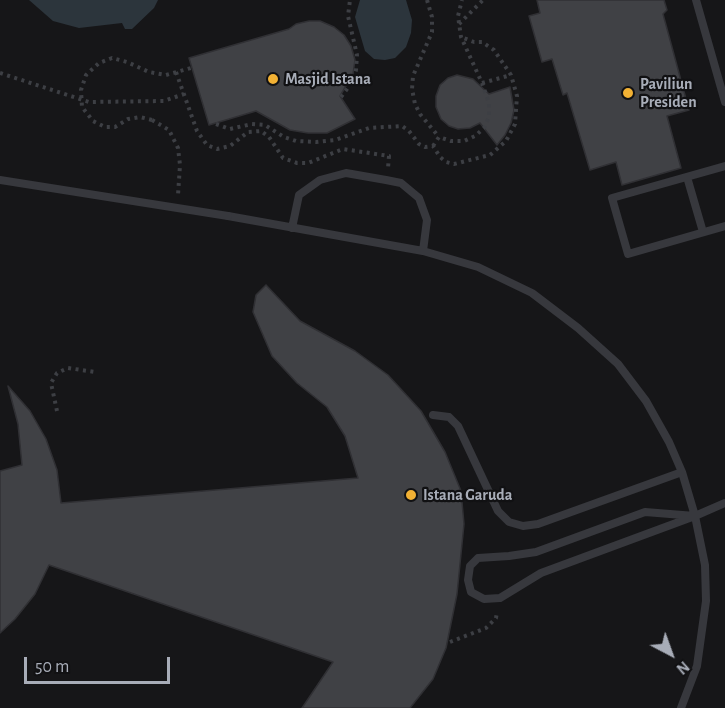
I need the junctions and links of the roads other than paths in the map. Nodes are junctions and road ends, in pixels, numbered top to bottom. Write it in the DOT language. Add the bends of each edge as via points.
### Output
graph roads {
  1 [pos="696,0"];
  2 [pos="725,102"];
  3 [pos="725,166"];
  4 [pos="687,177"];
  5 [pos="0,180"];
  6 [pos="725,226"];
  7 [pos="292,228"];
  8 [pos="703,232"];
  9 [pos="423,251"];
  10 [pos="433,415"];
  11 [pos="682,472"];
  12 [pos="725,503"];
  13 [pos="695,516"];
  14 [pos="681,708"];
  1 -- 2 [label="lane"];
  3 -- 4 [label="lane"];
  4 -- 8 [label="lane"];
  4 -- 8 [label="lane" via="612,198 628,254"];
  5 -- 7 [label="lane, bridge"];
  6 -- 8 [label="lane"];
  7 -- 9 [label="lane"];
  7 -- 9 [label="lane" via="299,195 320,180 346,173 386,180 401,183 419,198 427,220"];
  9 -- 11 [label="lane" via="478,267 532,293 578,328 618,364 646,400"];
  10 -- 11 [label="lane" via="448,417 458,426 498,512 509,522 523,526"];
  11 -- 13 [label="lane"];
  12 -- 13 [label="lane"];
  13 -- 13 [label="lane" via="541,573 500,598 484,599 471,592 470,566 478,558 536,552 645,512"];
  13 -- 14 [label="lane" via="705,565 706,601 697,666"];
}
